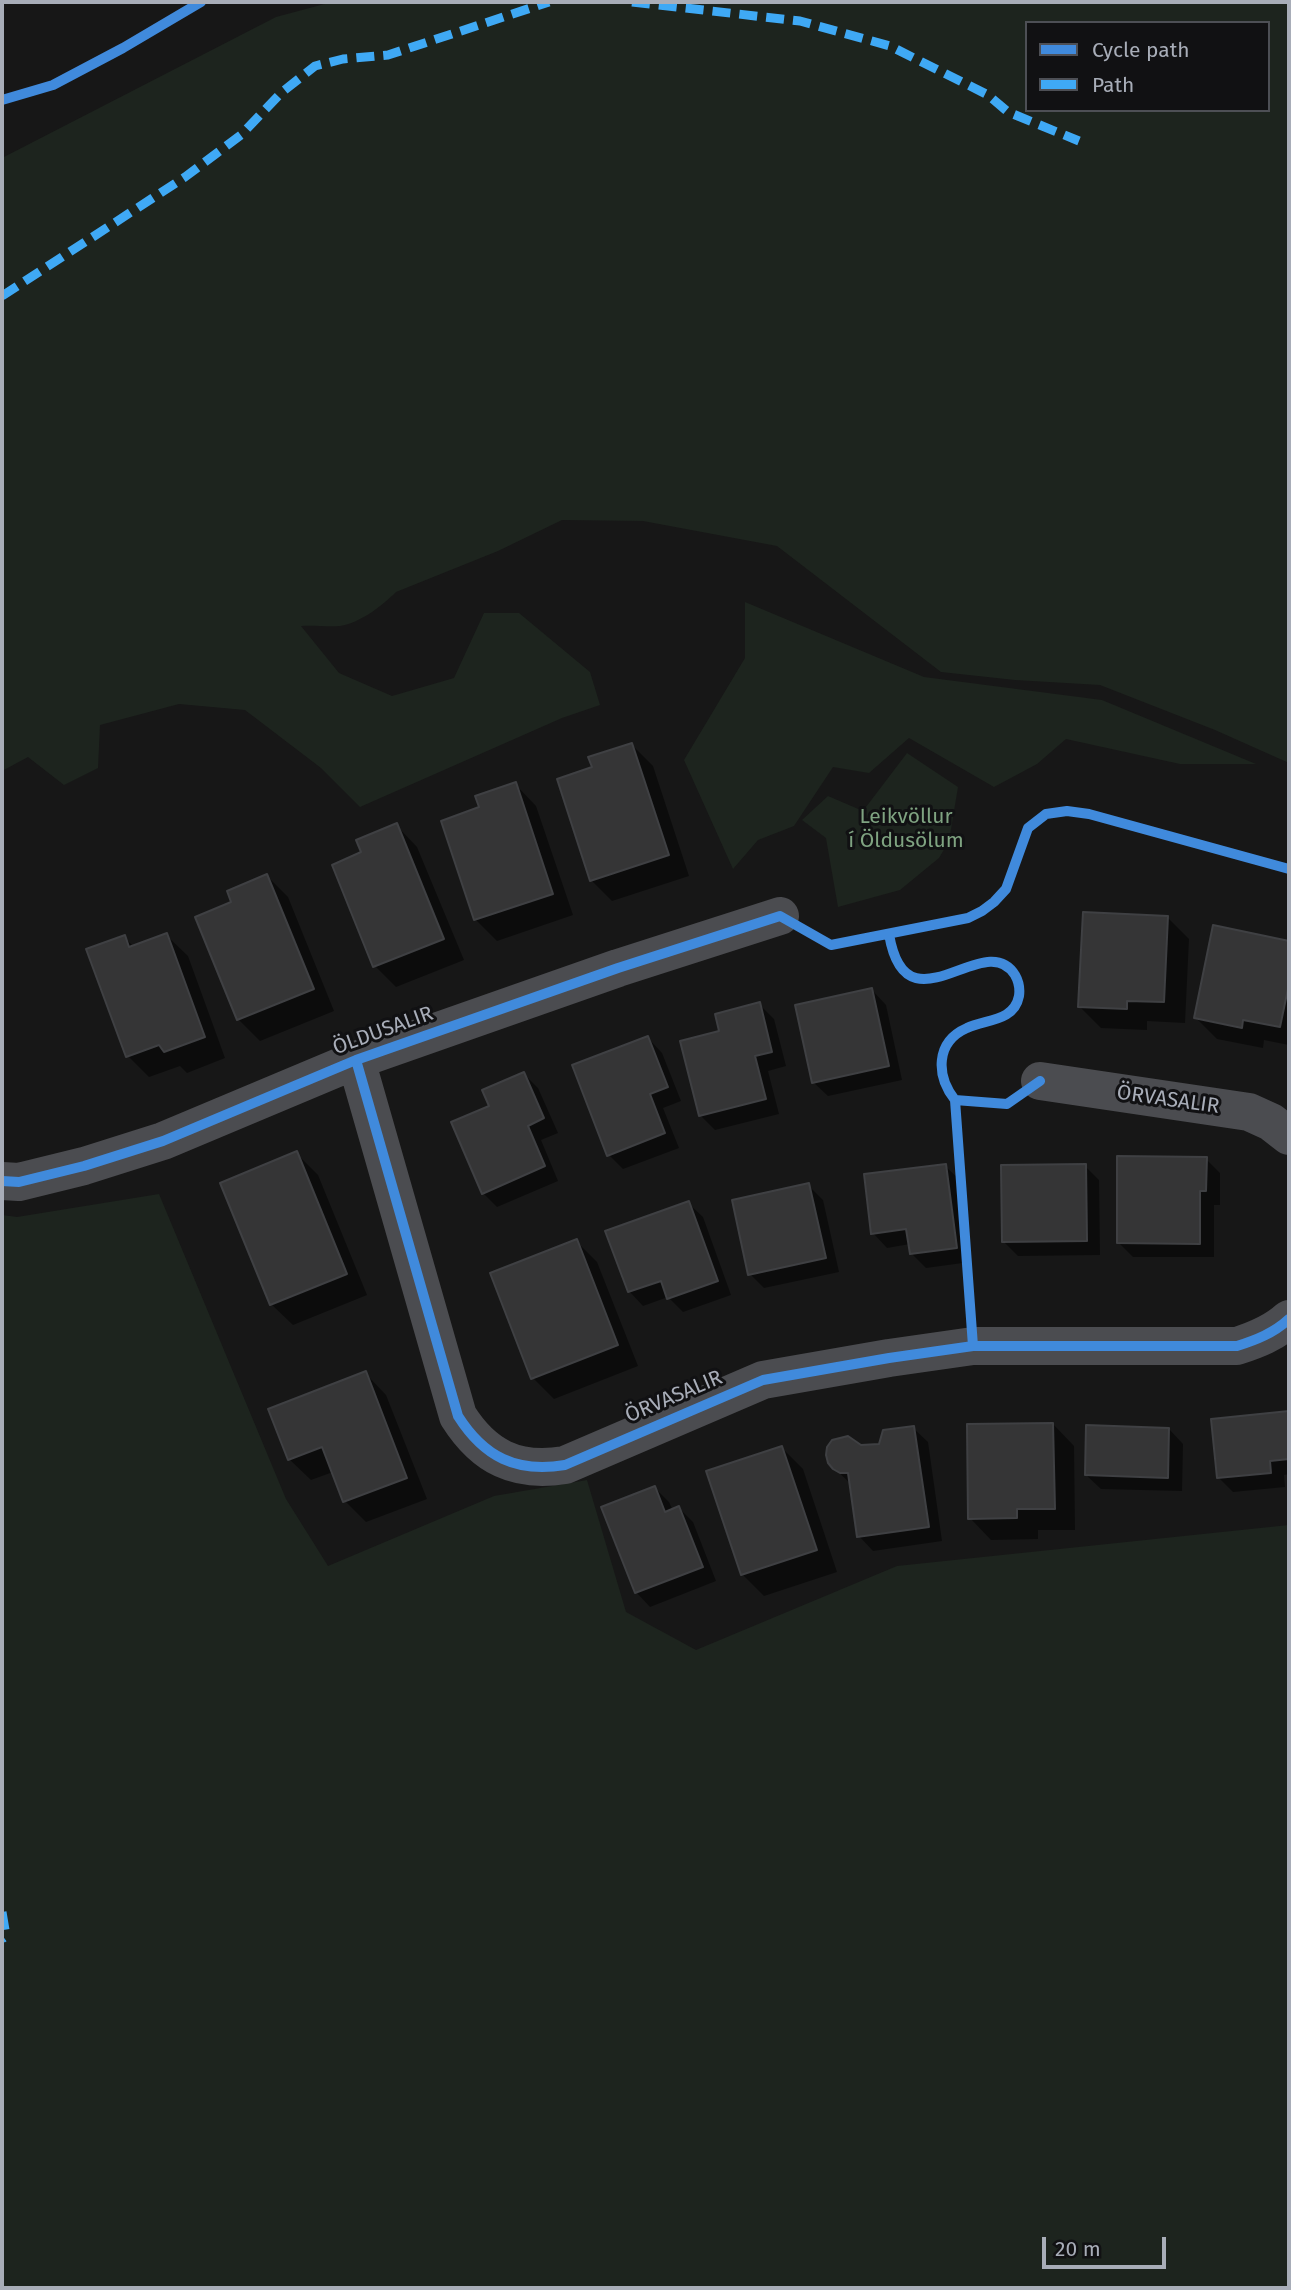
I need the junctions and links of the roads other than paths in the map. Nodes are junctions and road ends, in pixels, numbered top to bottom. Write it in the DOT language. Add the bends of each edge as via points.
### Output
graph roads {
  1 [pos="780,916"];
  2 [pos="356,1060"];
  3 [pos="1040,1082"];
  4 [pos="1289,1136"];
  5 [pos="2,1181"];
  6 [pos="1289,1319"];
  1 -- 2 [label="street, ÖLDUSALIR"];
  2 -- 5 [label="street, ÖLDUSALIR" via="163,1141 84,1166 19,1182"];
  2 -- 6 [label="street, ÖRVASALIR" via="458,1416 486,1450 515,1464 565,1465 763,1380 973,1346 1237,1346 1260,1339"];
  3 -- 4 [label="street, ÖRVASALIR" via="1249,1112"];
}
